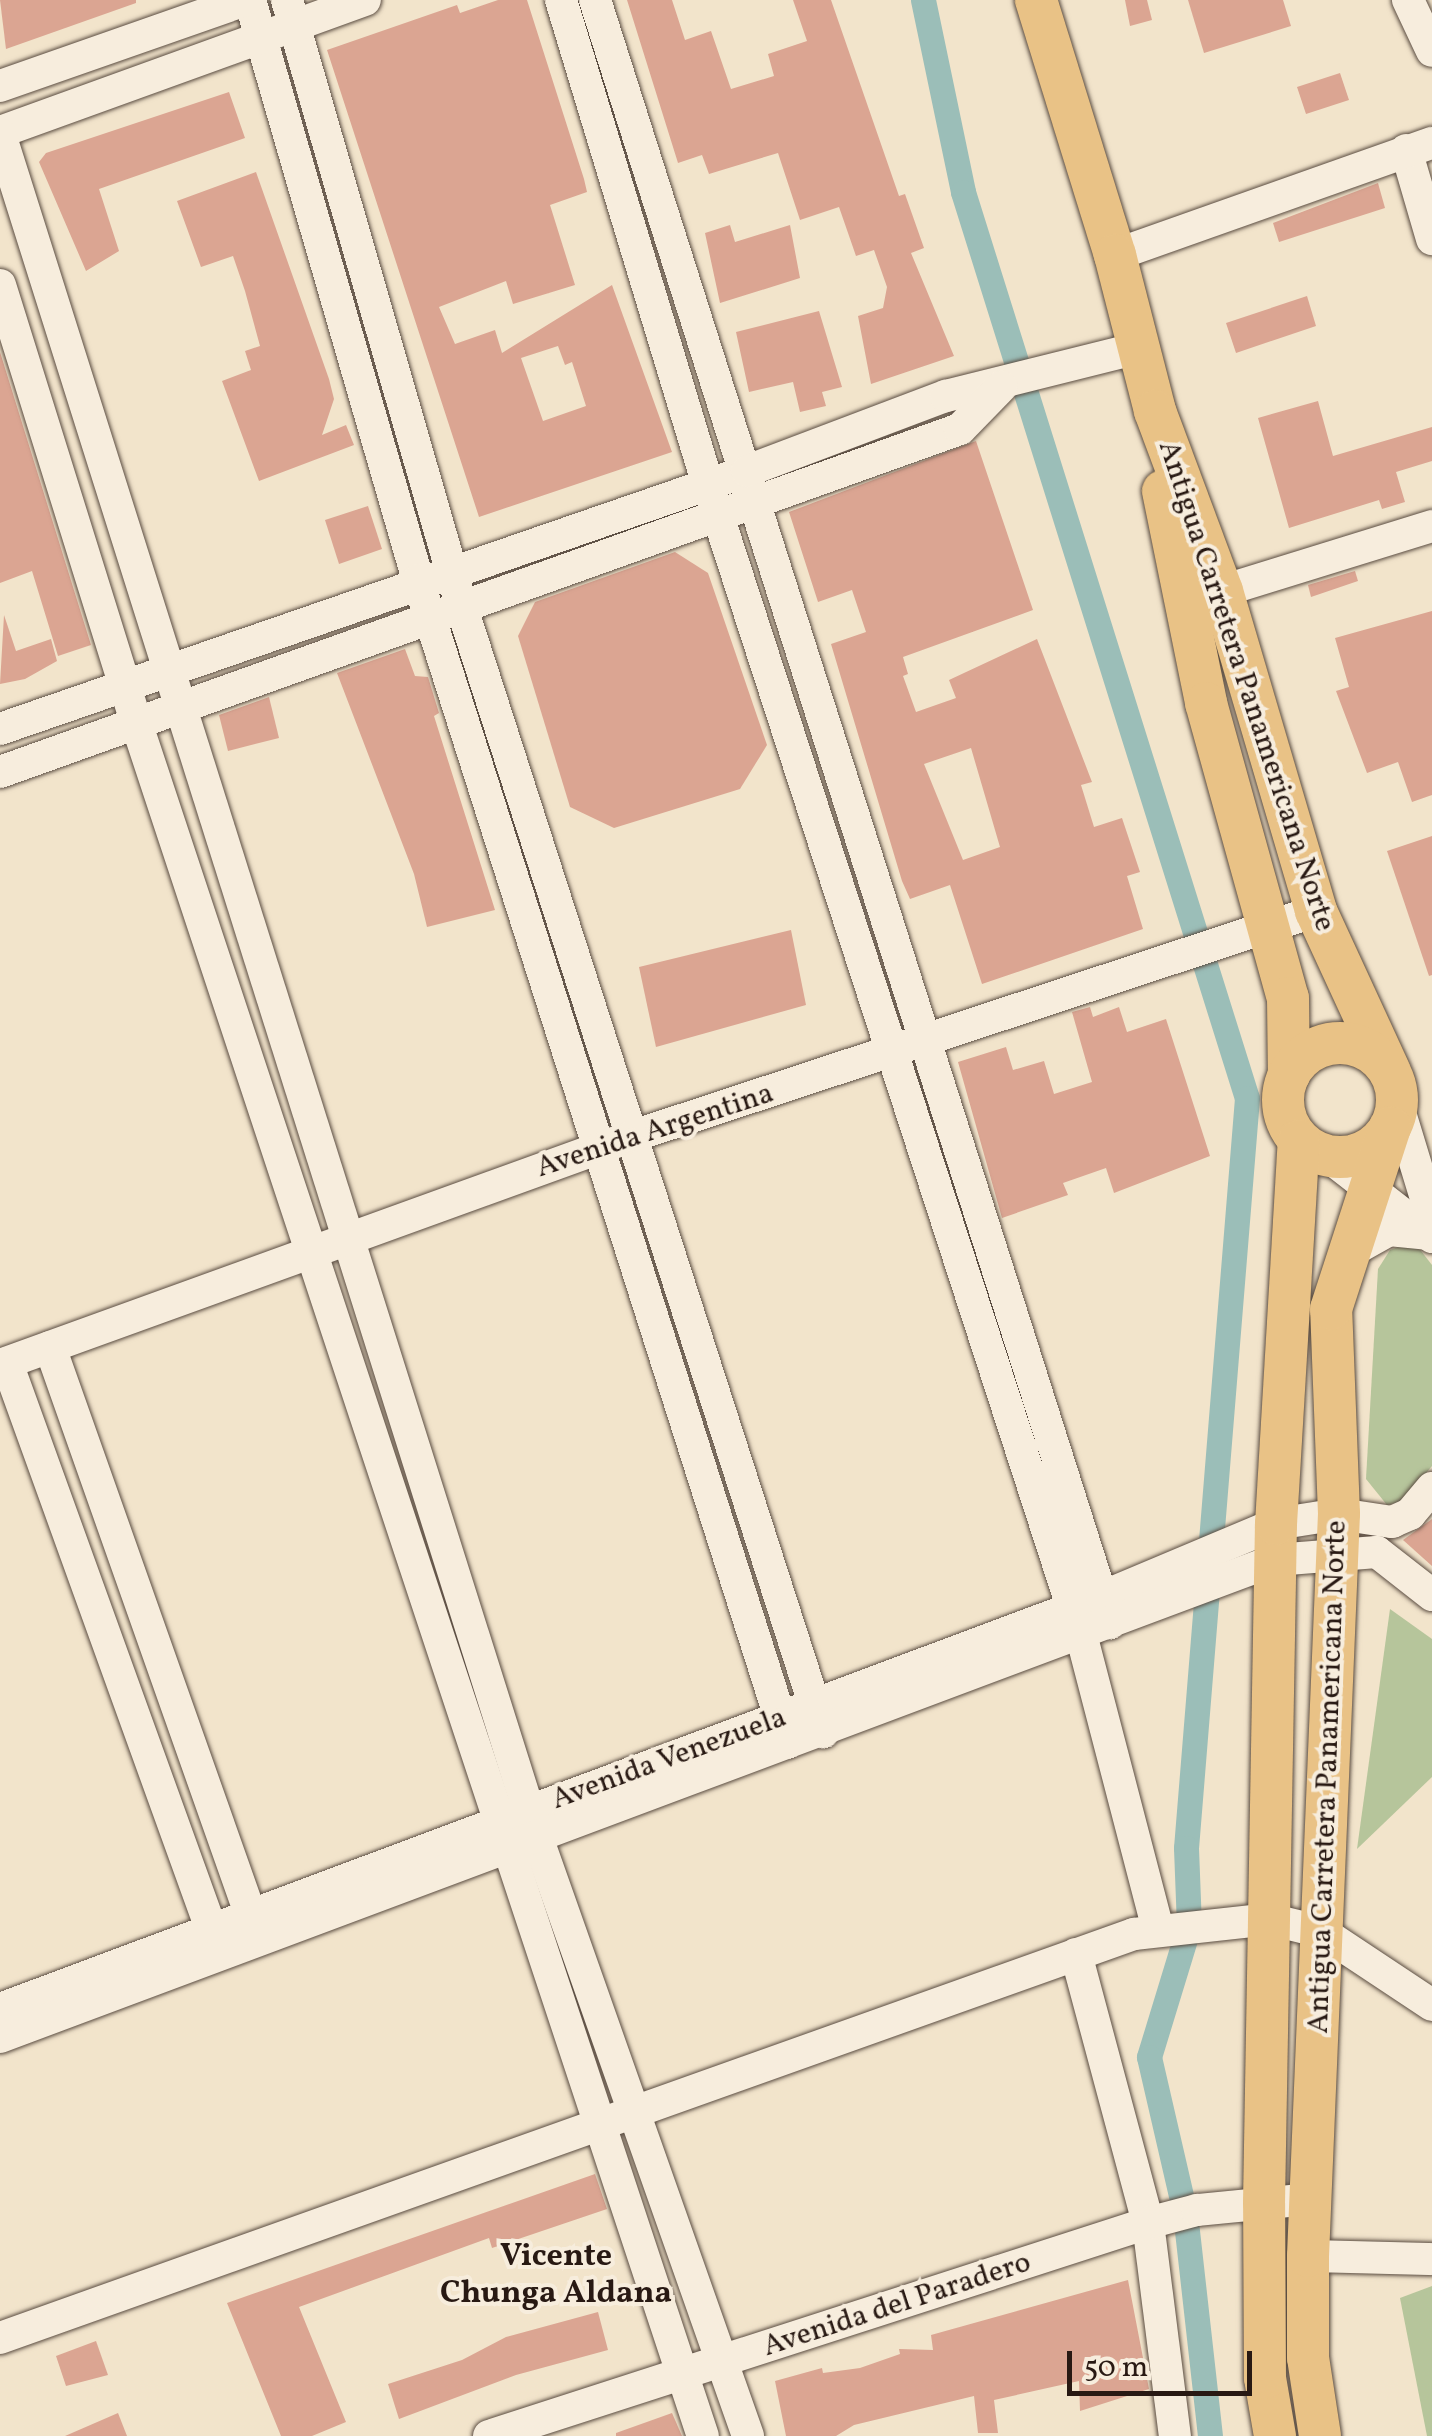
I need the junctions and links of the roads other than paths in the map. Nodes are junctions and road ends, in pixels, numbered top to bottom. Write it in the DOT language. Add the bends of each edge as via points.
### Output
graph roads {
  1 [pos="247,0"];
  2 [pos="365,0"];
  3 [pos="561,0"];
  4 [pos="594,0"];
  5 [pos="1036,0"];
  6 [pos="1408,0"];
  7 [pos="291,11"];
  8 [pos="260,35"];
  9 [pos="1432,50"];
  10 [pos="0,86"];
  11 [pos="0,133"];
  12 [pos="1419,147"];
  13 [pos="1432,239"];
  14 [pos="1115,255"];
  15 [pos="0,285"];
  16 [pos="1138,348"];
  17 [pos="1155,411"];
  18 [pos="752,486"];
  19 [pos="713,500"];
  20 [pos="1432,526"];
  21 [pos="450,571"];
  22 [pos="418,580"];
  23 [pos="1222,590"];
  24 [pos="446,613"];
  25 [pos="169,672"];
  26 [pos="125,686"];
  27 [pos="181,709"];
  28 [pos="137,724"];
  29 [pos="0,729"];
  30 [pos="0,772"];
  31 [pos="1316,911"];
  32 [pos="1268,925"];
  33 [pos="926,1042"];
  34 [pos="894,1053"];
  35 [pos="1289,1075"];
  36 [pos="1392,1100"];
  37 [pos="616,1142"];
  38 [pos="1314,1148"];
  39 [pos="1371,1185"];
  40 [pos="1431,1230"];
  41 [pos="349,1237"];
  42 [pos="313,1250"];
  43 [pos="1348,1254"];
  44 [pos="50,1347"];
  45 [pos="3,1364"];
  46 [pos="1432,1488"];
  47 [pos="1338,1532"];
  48 [pos="1276,1542"];
  49 [pos="1432,1595"];
  50 [pos="1091,1616"];
  51 [pos="818,1719"];
  52 [pos="784,1730"];
  53 [pos="519,1829"];
  54 [pos="1269,1919"];
  55 [pos="255,1928"];
  56 [pos="1158,1930"];
  57 [pos="1322,1932"];
  58 [pos="215,1943"];
  59 [pos="1076,1954"];
  60 [pos="1432,2006"];
  61 [pos="0,2009"];
  62 [pos="0,2037"];
  63 [pos="632,2108"];
  64 [pos="598,2120"];
  65 [pos="1310,2199"];
  66 [pos="1264,2202"];
  67 [pos="1148,2223"];
  68 [pos="1308,2256"];
  69 [pos="1432,2259"];
  70 [pos="0,2338"];
  71 [pos="723,2362"];
  72 [pos="682,2373"];
  73 [pos="489,2436"];
  74 [pos="703,2436"];
  75 [pos="748,2436"];
  76 [pos="1175,2436"];
  77 [pos="1275,2436"];
  78 [pos="1320,2436"];
  1 -- 8 [label="street"];
  1 -- 10 [label="street"];
  2 -- 7 [label="street"];
  3 -- 19 [label="street"];
  4 -- 18 [label="street"];
  5 -- 14 [label="main road, Antigua Carretera Panamericana Norte"];
  6 -- 9 [label="street"];
  7 -- 8 [label="street"];
  7 -- 21 [label="street"];
  8 -- 11 [label="street"];
  8 -- 22 [label="street"];
  11 -- 25 [label="street"];
  12 -- 13 [label="street"];
  12 -- 14 [label="street"];
  14 -- 16 [label="main road, Antigua Carretera Panamericana Norte"];
  15 -- 26 [label="street"];
  16 -- 17 [label="main road, Antigua Carretera Panamericana Norte"];
  16 -- 18 [label="street" via="1001,388 960,429"];
  17 -- 23 [label="main road, Antigua Carretera Panamericana Norte"];
  17 -- 32 [label="main road, Antigua Carretera Panamericana Norte" via="1164,501 1202,684"];
  18 -- 19 [label="street"];
  18 -- 33 [label="street"];
  19 -- 21 [label="street"];
  19 -- 24 [label="street"];
  19 -- 34 [label="street"];
  20 -- 23 [label="street"];
  21 -- 22 [label="street"];
  21 -- 24 [label="street"];
  22 -- 24 [label="street"];
  22 -- 25 [label="street"];
  23 -- 31 [label="main road, Antigua Carretera Panamericana Norte"];
  24 -- 27 [label="street"];
  24 -- 37 [label="street"];
  25 -- 26 [label="street"];
  25 -- 27 [label="street"];
  26 -- 28 [label="street"];
  26 -- 29 [label="street"];
  27 -- 28 [label="street"];
  27 -- 41 [label="street"];
  28 -- 30 [label="street"];
  28 -- 42 [label="street"];
  31 -- 32 [label="street, Avenida Argentina"];
  31 -- 36 [label="main road, Antigua Carretera Panamericana Norte"];
  32 -- 33 [label="street, Avenida Argentina"];
  32 -- 35 [label="main road, Antigua Carretera Panamericana Norte" via="1288,998"];
  33 -- 34 [label="street, Avenida Argentina"];
  33 -- 50 [label="street"];
  34 -- 37 [label="street, Avenida Argentina"];
  34 -- 50 [label="street"];
  35 -- 36 [label="main road" via="1298,1060 1329,1044 1359,1046"];
  35 -- 38 [label="main road" via="1284,1110"];
  36 -- 38 [label="main road" via="1364,1152"];
  36 -- 39 [label="main road, Antigua Carretera Panamericana Norte"];
  36 -- 40 [label="street"];
  37 -- 41 [label="street, Avenida Argentina"];
  37 -- 51 [label="street"];
  37 -- 52 [label="street"];
  38 -- 39 [label="street"];
  38 -- 48 [label="main road, Antigua Carretera Panamericana Norte"];
  39 -- 40 [label="street"];
  39 -- 43 [label="main road, Antigua Carretera Panamericana Norte"];
  40 -- 43 [label="street" via="1389,1230"];
  41 -- 42 [label="street, Avenida Argentina"];
  41 -- 53 [label="street"];
  42 -- 44 [label="street, Avenida Argentina"];
  42 -- 53 [label="street"];
  43 -- 47 [label="main road, Antigua Carretera Panamericana Norte" via="1332,1309"];
  44 -- 45 [label="street, Avenida Argentina"];
  44 -- 55 [label="street"];
  45 -- 58 [label="street"];
  46 -- 47 [label="street" via="1410,1514"];
  47 -- 48 [label="street, Avenida Venezuela"];
  47 -- 49 [label="street" via="1377,1552"];
  47 -- 57 [label="main road, Antigua Carretera Panamericana Norte"];
  48 -- 50 [label="street, Avenida Venezuela"];
  48 -- 54 [label="main road, Antigua Carretera Panamericana Norte"];
  50 -- 51 [label="street, Avenida Venezuela"];
  50 -- 56 [label="street"];
  51 -- 52 [label="street, Avenida Venezuela"];
  52 -- 53 [label="street, Avenida Venezuela"];
  53 -- 55 [label="street, Avenida Venezuela"];
  53 -- 63 [label="street"];
  53 -- 64 [label="street"];
  54 -- 56 [label="street"];
  54 -- 57 [label="street"];
  54 -- 66 [label="main road, Antigua Carretera Panamericana Norte"];
  55 -- 58 [label="street, Avenida Venezuela"];
  56 -- 59 [label="street"];
  57 -- 60 [label="street"];
  57 -- 65 [label="main road, Antigua Carretera Panamericana Norte"];
  58 -- 61 [label="street, Avenida Venezuela"];
  58 -- 62 [label="street, Avenida Venezuela"];
  59 -- 63 [label="street"];
  59 -- 67 [label="street"];
  63 -- 64 [label="street"];
  63 -- 71 [label="street"];
  64 -- 70 [label="street"];
  64 -- 72 [label="street"];
  65 -- 66 [label="street, Avenida del Paradero"];
  65 -- 68 [label="main road, Antigua Carretera Panamericana Norte"];
  66 -- 67 [label="street, Avenida del Paradero"];
  66 -- 77 [label="main road, Antigua Carretera Panamericana Norte" via="1265,2378"];
  67 -- 71 [label="street, Avenida del Paradero"];
  67 -- 76 [label="street"];
  68 -- 69 [label="street"];
  68 -- 78 [label="main road, Antigua Carretera Panamericana Norte" via="1308,2358"];
  71 -- 72 [label="street, Avenida del Paradero"];
  71 -- 75 [label="street"];
  72 -- 73 [label="street, Avenida del Paradero"];
  72 -- 74 [label="street"];
}
